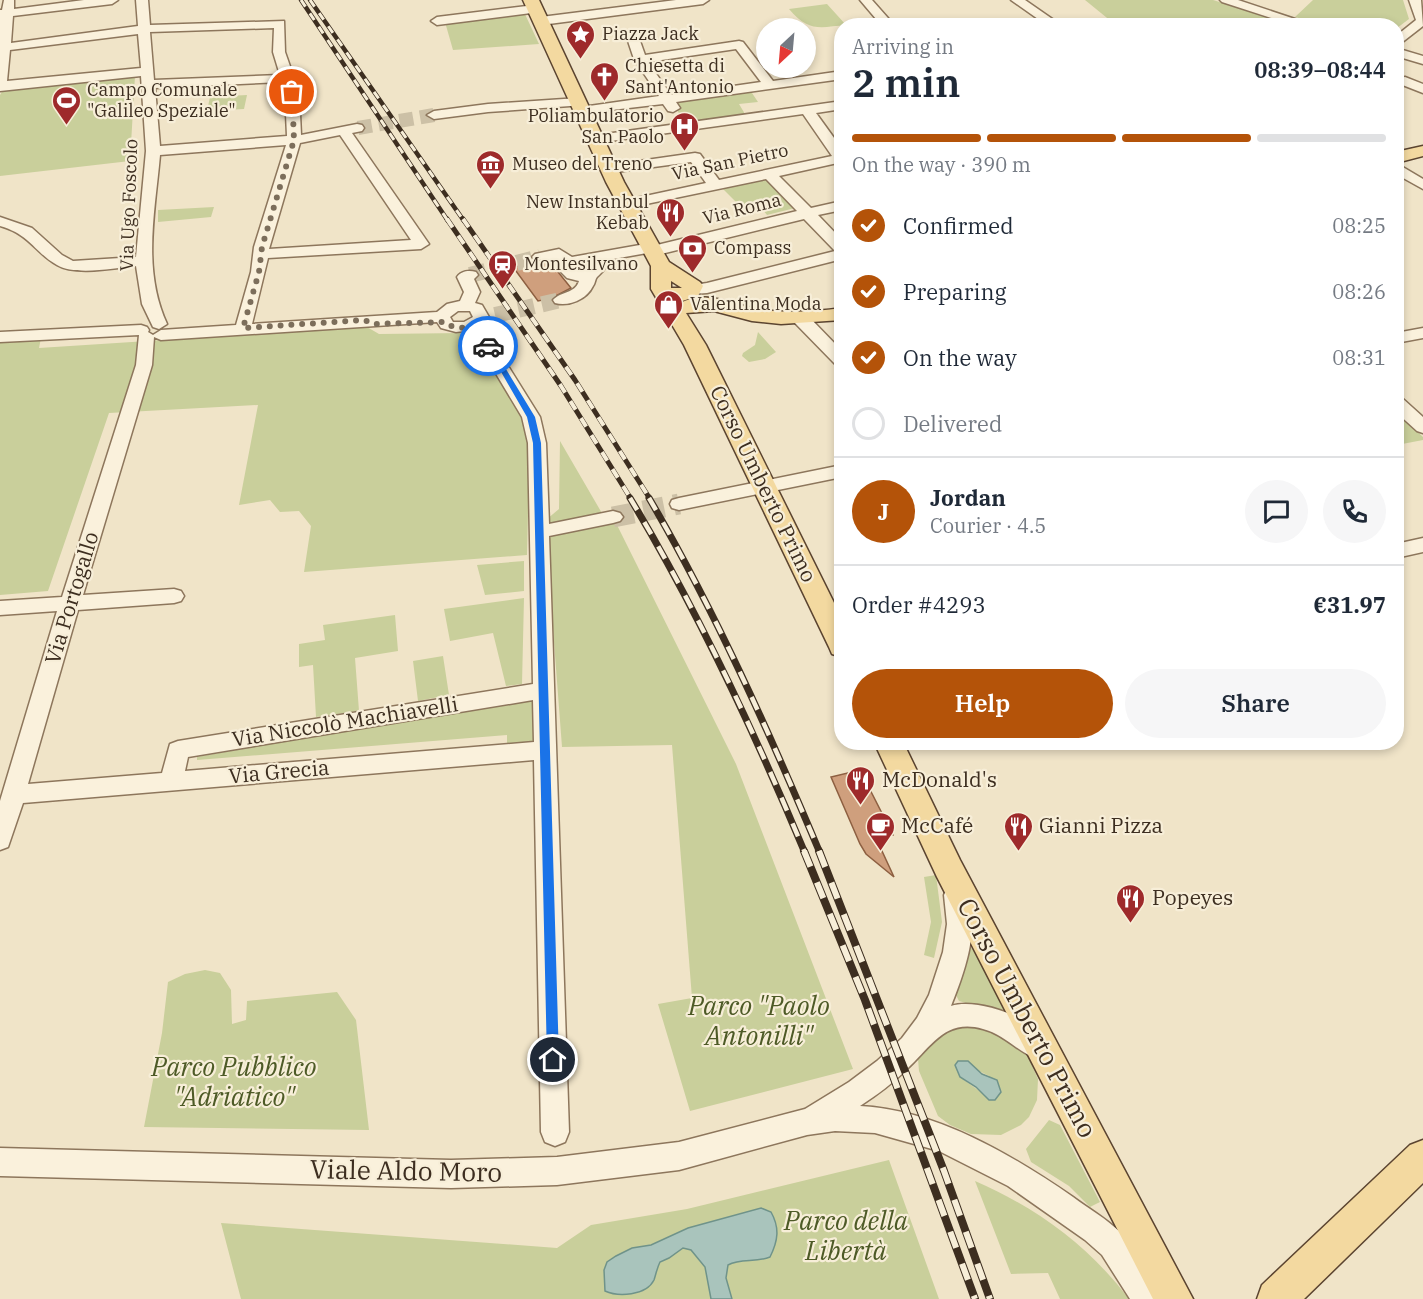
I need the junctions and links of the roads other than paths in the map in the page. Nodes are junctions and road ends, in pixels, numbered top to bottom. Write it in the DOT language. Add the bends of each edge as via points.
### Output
graph roads {
  1 [pos="112,0"];
  2 [pos="142,0"];
  3 [pos="625,0"];
  4 [pos="703,0"];
  5 [pos="866,0"];
  6 [pos="1017,0"];
  7 [pos="1226,0"];
  8 [pos="1415,0"];
  9 [pos="602,1"];
  10 [pos="6,9"];
  11 [pos="536,10"];
  12 [pos="881,18"];
  13 [pos="1044,18"];
  14 [pos="1284,18"];
  15 [pos="437,21"];
  16 [pos="146,30"];
  17 [pos="1404,36"];
  18 [pos="634,41"];
  19 [pos="3,48"];
  20 [pos="1404,54"];
  21 [pos="640,59"];
  22 [pos="1423,60"];
  23 [pos="834,76"];
  24 [pos="149,78"];
  25 [pos="289,78"];
  26 [pos="1405,81"];
  27 [pos="770,85"];
  28 [pos="1,86"];
  29 [pos="1423,89"];
  30 [pos="668,99"];
  31 [pos="580,106"];
  32 [pos="834,106"];
  33 [pos="807,110"];
  34 [pos="434,116"];
  35 [pos="683,127"];
  36 [pos="294,140"];
  37 [pos="596,140"];
  38 [pos="834,148"];
  39 [pos="153,151"];
  40 [pos="1404,156"];
  41 [pos="834,160"];
  42 [pos="609,169"];
  43 [pos="769,174"];
  44 [pos="1423,185"];
  45 [pos="716,186"];
  46 [pos="627,204"];
  47 [pos="834,207"];
  48 [pos="807,214"];
  49 [pos="0,221"];
  50 [pos="834,241"];
  51 [pos="263,254"];
  52 [pos="834,256"];
  53 [pos="540,257"];
  54 [pos="143,261"];
  55 [pos="592,268"];
  56 [pos="470,275"];
  57 [pos="674,283"];
  58 [pos="561,300"];
  59 [pos="466,306"];
  60 [pos="834,308"];
  61 [pos="834,315"];
  62 [pos="799,318"];
  63 [pos="443,320"];
  64 [pos="481,323"];
  65 [pos="243,328"];
  66 [pos="154,331"];
  67 [pos="1423,333"];
  68 [pos="0,337"];
  69 [pos="1404,337"];
  70 [pos="834,353"];
  71 [pos="1404,409"];
  72 [pos="1423,427"];
  73 [pos="834,473"];
  74 [pos="765,487"];
  75 [pos="679,504"];
  76 [pos="613,517"];
  77 [pos="540,532"];
  78 [pos="1423,545"];
  79 [pos="1404,549"];
  80 [pos="174,596"];
  81 [pos="70,603"];
  82 [pos="0,608"];
  83 [pos="834,630"];
  84 [pos="543,690"];
  85 [pos="545,750"];
  86 [pos="892,750"];
  87 [pos="171,781"];
  88 [pos="14,794"];
  89 [pos="0,840"];
  90 [pos="948,868"];
  91 [pos="924,1032"];
  92 [pos="1044,1052"];
  93 [pos="807,1122"];
  94 [pos="555,1132"];
  95 [pos="1423,1158"];
  96 [pos="0,1162"];
  97 [pos="1169,1297"];
  98 [pos="1276,1299"];
  1 -- 10 [label="street"];
  2 -- 16 [label="street, Via Ugo Foscolo"];
  3 -- 9 [label="street"];
  4 -- 11 [label="street"];
  5 -- 12 [label="street"];
  6 -- 13 [label="street"];
  7 -- 14 [label="street"];
  8 -- 17 [label="street" via="1422,21"];
  9 -- 11 [label="street"];
  10 -- 19 [label="street"];
  11 -- 15 [label="street"];
  11 -- 31 [label="main road, Corso Umberto Primo"];
  16 -- 19 [label="street"];
  16 -- 24 [label="street, Via Ugo Foscolo"];
  16 -- 25 [label="street" via="280,24 279,52"];
  18 -- 21 [label="street"];
  19 -- 28 [label="street"];
  20 -- 22 [label="street"];
  21 -- 27 [label="street" via="739,45"];
  21 -- 30 [label="street"];
  23 -- 27 [label="street"];
  24 -- 25 [label="street"];
  24 -- 28 [label="street"];
  24 -- 39 [label="street, Via Ugo Foscolo"];
  25 -- 36 [label="street"];
  26 -- 29 [label="street"];
  27 -- 30 [label="street"];
  30 -- 31 [label="street"];
  30 -- 35 [label="street"];
  31 -- 34 [label="street" via="481,108"];
  31 -- 37 [label="main road, Corso Umberto Primo"];
  32 -- 33 [label="street"];
  33 -- 35 [label="street"];
  33 -- 38 [label="street"];
  35 -- 37 [label="street"];
  36 -- 39 [label="street"];
  36 -- 51 [label="street"];
  36 -- 51 [label="street" via="351,129 421,244"];
  37 -- 42 [label="main road, Corso Umberto Primo"];
  39 -- 54 [label="street, Via Ugo Foscolo"];
  40 -- 44 [label="street"];
  41 -- 43 [label="street, Via San Pietro"];
  42 -- 45 [label="street" via="695,157"];
  42 -- 46 [label="main road, Corso Umberto Primo"];
  43 -- 45 [label="street, Via San Pietro"];
  43 -- 48 [label="street"];
  45 -- 46 [label="street, Via San Pietro"];
  46 -- 57 [label="main road, Corso Umberto Primo"];
  47 -- 48 [label="street, Via Roma"];
  48 -- 50 [label="street"];
  48 -- 57 [label="street, Via Roma"];
  49 -- 54 [label="street" via="33,235 58,261 69,265"];
  51 -- 65 [label="street"];
  52 -- 57 [label="street" via="706,288"];
  53 -- 55 [label="street" via="559,254 569,262 577,259"];
  54 -- 66 [label="street, Via Ugo Foscolo"];
  55 -- 57 [label="street"];
  55 -- 58 [label="street" via="580,293"];
  56 -- 59 [label="street" via="465,277 472,292"];
  57 -- 60 [label="main road" via="743,305 774,310"];
  57 -- 62 [label="main road" via="702,303 759,316"];
  57 -- 74 [label="main road, Corso Umberto Primo" via="695,345"];
  59 -- 63 [label="street" via="449,309"];
  59 -- 64 [label="street" via="476,308"];
  61 -- 62 [label="main road"];
  62 -- 70 [label="street"];
  63 -- 64 [label="street" via="456,327"];
  63 -- 65 [label="street" via="374,324 364,320"];
  64 -- 77 [label="street" via="531,417 537,443"];
  65 -- 66 [label="street"];
  66 -- 68 [label="street"];
  66 -- 81 [label="street, Via Portogallo"];
  67 -- 69 [label="street"];
  71 -- 72 [label="street"];
  73 -- 74 [label="street"];
  74 -- 75 [label="street"];
  74 -- 83 [label="main road, Corso Umberto Primo"];
  76 -- 77 [label="street"];
  77 -- 84 [label="street"];
  78 -- 79 [label="street"];
  80 -- 81 [label="street"];
  81 -- 82 [label="street"];
  81 -- 88 [label="street, Via Portogallo"];
  84 -- 85 [label="street"];
  84 -- 87 [label="street, Via Niccolò Machiavelli" via="178,750"];
  85 -- 87 [label="street, Via Grecia"];
  85 -- 94 [label="street"];
  86 -- 90 [label="main road, Corso Umberto Primo"];
  87 -- 88 [label="street, Via Grecia"];
  88 -- 89 [label="street, Via Portogallo"];
  90 -- 91 [label="street, Viale Aldo Moro" via="961,913 959,946"];
  90 -- 92 [label="main road, Corso Umberto Primo"];
  91 -- 92 [label="street, Viale Aldo Moro" via="948,1018 975,1015 1013,1029"];
  91 -- 93 [label="street, Viale Aldo Moro" via="880,1075"];
  92 -- 97 [label="main road, Corso Umberto Primo"];
  93 -- 96 [label="street, Viale Aldo Moro" via="679,1156 558,1171 451,1174"];
  93 -- 97 [label="street, Viale Aldo Moro" via="855,1118 897,1125 944,1139 981,1156 1018,1176 1095,1230"];
  95 -- 98 [label="main road"];
}
